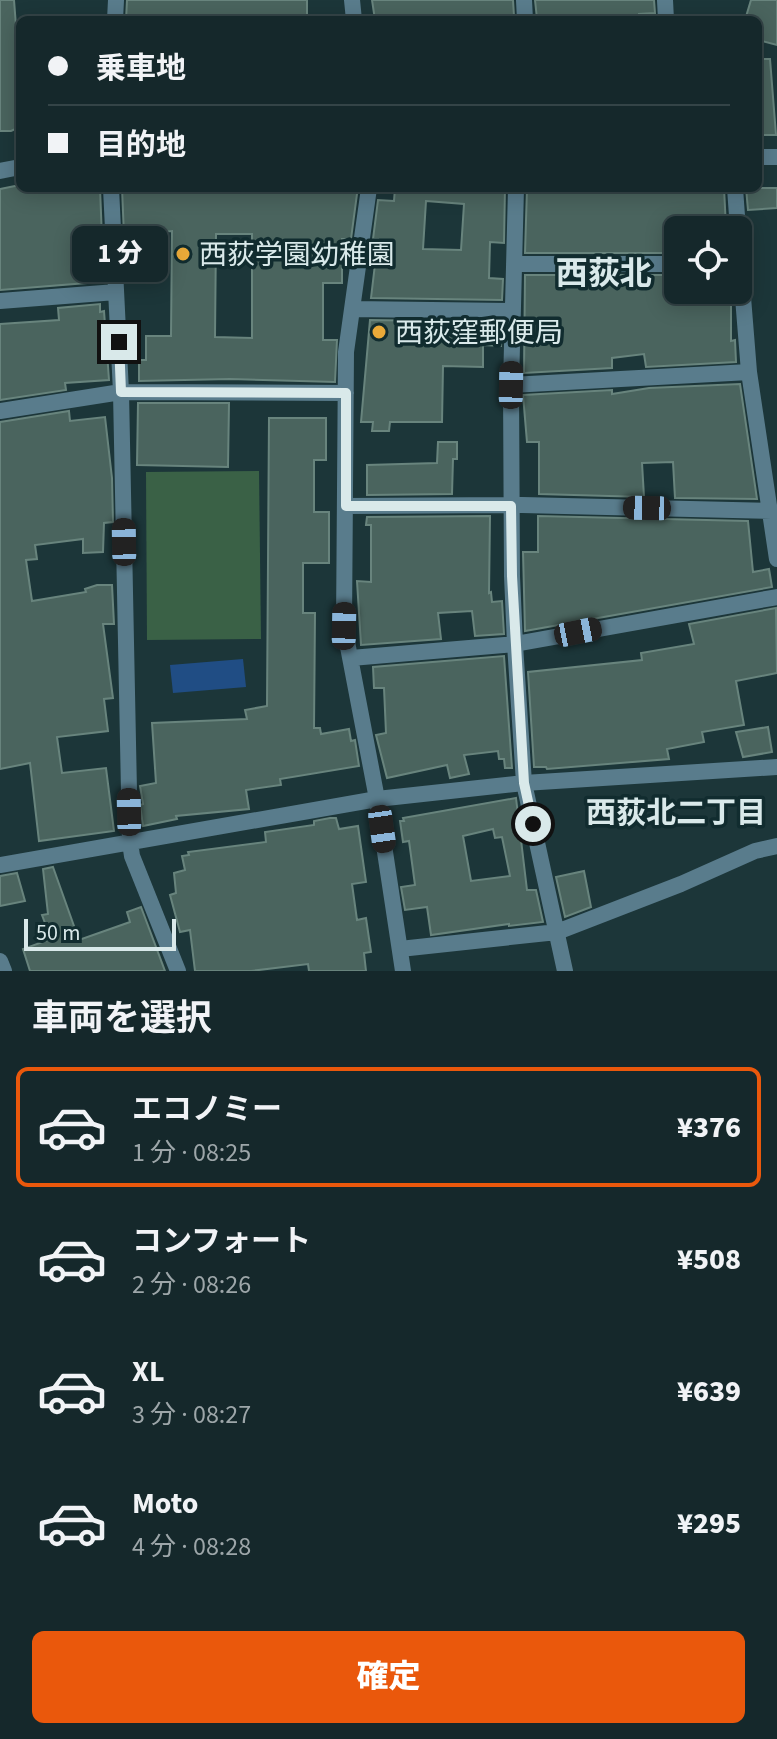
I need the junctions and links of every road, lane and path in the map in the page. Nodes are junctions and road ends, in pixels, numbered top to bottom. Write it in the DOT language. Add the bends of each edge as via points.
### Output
graph roads {
  1 [pos="111,192"];
  2 [pos="368,192"];
  3 [pos="516,192"];
  4 [pos="735,192"];
  5 [pos="737,216"];
  6 [pos="514,264"];
  7 [pos="664,264"];
  8 [pos="116,292"];
  9 [pos="0,301"];
  10 [pos="743,304"];
  11 [pos="352,309"];
  12 [pos="513,311"];
  13 [pos="749,372"];
  14 [pos="511,385"];
  15 [pos="121,392"];
  16 [pos="346,393"];
  17 [pos="0,411"];
  18 [pos="346,506"];
  19 [pos="511,506"];
  20 [pos="771,511"];
  21 [pos="777,559"];
  22 [pos="777,597"];
  23 [pos="515,644"];
  24 [pos="351,658"];
  25 [pos="777,767"];
  26 [pos="524,783"];
  27 [pos="377,799"];
  28 [pos="130,842"];
  29 [pos="777,846"];
  30 [pos="0,865"];
  31 [pos="557,932"];
  32 [pos="400,949"];
  33 [pos="0,961"];
  34 [pos="4,971"];
  35 [pos="178,971"];
  36 [pos="403,971"];
  37 [pos="565,971"];
  1 -- 8 [label="street"];
  2 -- 11 [label="street"];
  3 -- 6 [label="street"];
  4 -- 5 [label="street"];
  6 -- 7 [label="street"];
  6 -- 12 [label="street"];
  8 -- 9 [label="street"];
  8 -- 15 [label="street"];
  10 -- 13 [label="street"];
  11 -- 12 [label="street"];
  11 -- 16 [label="street"];
  12 -- 14 [label="street"];
  13 -- 14 [label="street"];
  13 -- 20 [label="street"];
  14 -- 19 [label="street"];
  15 -- 16 [label="street"];
  15 -- 17 [label="street"];
  15 -- 28 [label="street"];
  16 -- 18 [label="street"];
  18 -- 19 [label="street"];
  18 -- 24 [label="street" via="344,626"];
  19 -- 20 [label="street"];
  19 -- 23 [label="street"];
  20 -- 21 [label="street"];
  22 -- 23 [label="street"];
  23 -- 24 [label="street"];
  23 -- 26 [label="street"];
  24 -- 27 [label="street"];
  25 -- 26 [label="street"];
  26 -- 27 [label="street"];
  26 -- 31 [label="street"];
  27 -- 28 [label="street"];
  27 -- 32 [label="street"];
  28 -- 30 [label="street"];
  28 -- 35 [label="street"];
  29 -- 31 [label="street"];
  31 -- 32 [label="street"];
  31 -- 37 [label="street"];
  32 -- 36 [label="street"];
  33 -- 34 [label="street"];
}
